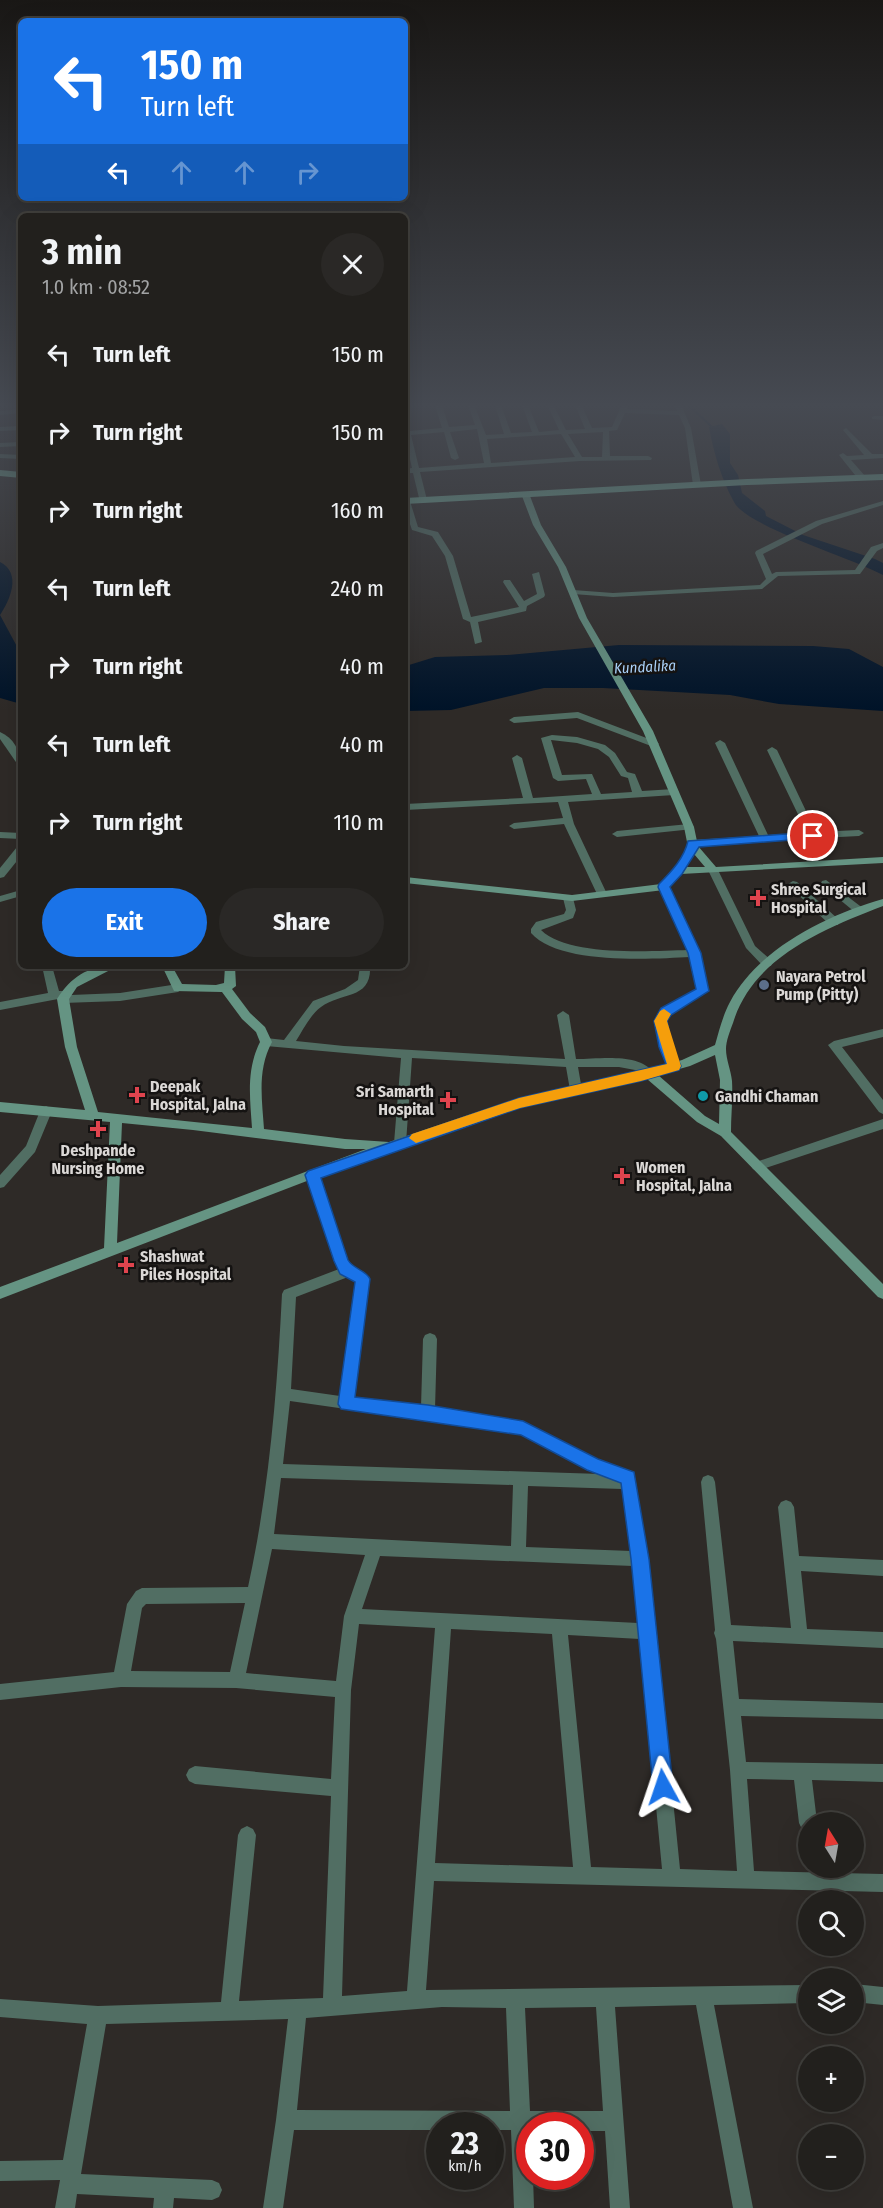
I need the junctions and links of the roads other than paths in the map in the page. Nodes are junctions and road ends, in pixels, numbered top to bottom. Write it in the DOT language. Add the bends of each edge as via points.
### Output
graph roads {
  1 [pos="529,505"];
  2 [pos="875,505"];
  3 [pos="408,508"];
  4 [pos="883,545"];
  5 [pos="536,574"];
  6 [pos="770,579"];
  7 [pos="507,582"];
  8 [pos="573,592"];
  9 [pos="522,605"];
  10 [pos="474,620"];
  11 [pos="478,642"];
  12 [pos="514,720"];
  13 [pos="3,740"];
  14 [pos="720,743"];
  15 [pos="654,744"];
  16 [pos="772,750"];
  17 [pos="18,759"];
  18 [pos="517,759"];
  19 [pos="674,792"];
  20 [pos="638,794"];
  21 [pos="598,797"];
  22 [pos="562,799"];
  23 [pos="529,802"];
  24 [pos="408,807"];
  25 [pos="568,821"];
  26 [pos="514,826"];
  27 [pos="689,827"];
  28 [pos="859,833"];
  29 [pos="617,834"];
  30 [pos="0,835"];
  31 [pos="18,836"];
  32 [pos="813,836"];
  33 [pos="765,839"];
  34 [pos="693,845"];
  35 [pos="18,853"];
  36 [pos="883,860"];
  37 [pos="713,870"];
  38 [pos="678,871"];
  39 [pos="0,875"];
  40 [pos="408,880"];
  41 [pos="826,883"];
  42 [pos="792,884"];
  43 [pos="664,887"];
  44 [pos="18,894"];
  45 [pos="602,894"];
  46 [pos="568,898"];
  47 [pos="0,899"];
  48 [pos="883,902"];
  49 [pos="860,911"];
  50 [pos="834,922"];
  51 [pos="694,953"];
  52 [pos="767,963"];
  53 [pos="48,969"];
  54 [pos="102,969"];
  55 [pos="168,969"];
  56 [pos="230,969"];
  57 [pos="365,969"];
  58 [pos="224,987"];
  59 [pos="178,988"];
  60 [pos="61,996"];
  61 [pos="0,1006"];
  62 [pos="563,1015"];
  63 [pos="883,1033"];
  64 [pos="266,1042"];
  65 [pos="288,1043"];
  66 [pos="720,1048"];
  67 [pos="407,1053"];
  68 [pos="570,1063"];
  69 [pos="674,1066"];
  70 [pos="648,1073"];
  71 [pos="576,1090"];
  72 [pos="0,1107"];
  73 [pos="883,1109"];
  74 [pos="46,1111"];
  75 [pos="93,1115"];
  76 [pos="116,1117"];
  77 [pos="883,1124"];
  78 [pos="725,1132"];
  79 [pos="258,1134"];
  80 [pos="397,1144"];
  81 [pos="757,1166"];
  82 [pos="313,1175"];
  83 [pos="0,1183"];
  84 [pos="110,1252"];
  85 [pos="345,1267"];
  86 [pos="0,1293"];
  87 [pos="883,1293"];
  88 [pos="430,1339"];
  89 [pos="284,1394"];
  90 [pos="346,1404"];
  91 [pos="428,1413"];
  92 [pos="274,1471"];
  93 [pos="522,1479"];
  94 [pos="629,1482"];
  95 [pos="708,1482"];
  96 [pos="786,1507"];
  97 [pos="266,1540"];
  98 [pos="375,1548"];
  99 [pos="518,1554"];
  100 [pos="640,1559"];
  101 [pos="792,1563"];
  102 [pos="883,1568"];
  103 [pos="254,1595"];
  104 [pos="352,1616"];
  105 [pos="444,1620"];
  106 [pos="560,1626"];
  107 [pos="648,1631"];
  108 [pos="722,1633"];
  109 [pos="800,1636"];
  110 [pos="883,1640"];
  111 [pos="121,1679"];
  112 [pos="236,1680"];
  113 [pos="343,1690"];
  114 [pos="0,1692"];
  115 [pos="730,1707"];
  116 [pos="883,1711"];
  117 [pos="738,1770"];
  118 [pos="802,1771"];
  119 [pos="883,1773"];
  120 [pos="195,1775"];
  121 [pos="340,1788"];
  122 [pos="807,1812"];
  123 [pos="247,1835"];
  124 [pos="425,1872"];
  125 [pos="798,1875"];
  126 [pos="583,1876"];
  127 [pos="672,1877"];
  128 [pos="845,1878"];
  129 [pos="746,1879"];
  130 [pos="883,1883"];
  131 [pos="798,1994"];
  132 [pos="864,1994"];
  133 [pos="703,1995"];
  134 [pos="605,1996"];
  135 [pos="883,1996"];
  136 [pos="515,1999"];
  137 [pos="416,2000"];
  138 [pos="332,2006"];
  139 [pos="0,2008"];
  140 [pos="298,2009"];
  141 [pos="229,2011"];
  142 [pos="98,2015"];
  143 [pos="520,2112"];
  144 [pos="286,2120"];
  145 [pos="516,2121"];
  146 [pos="594,2121"];
  147 [pos="613,2121"];
  148 [pos="0,2171"];
  149 [pos="71,2177"];
  150 [pos="212,2190"];
  151 [pos="523,2190"];
  152 [pos="164,2198"];
  153 [pos="65,2208"];
  154 [pos="273,2208"];
  155 [pos="524,2208"];
  156 [pos="620,2208"];
  157 [pos="743,2208"];
  1 -- 8 [label="main road"];
  2 -- 6 [label="street" via="802,530 759,553"];
  3 -- 10 [label="street" via="415,528 435,534 446,551 466,618"];
  4 -- 6 [label="street" via="872,552 857,572 780,574"];
  5 -- 9 [label="street" via="542,595"];
  6 -- 8 [label="street" via="766,585 754,588 613,595"];
  7 -- 9 [label="street"];
  8 -- 15 [label="main road" via="583,618"];
  9 -- 10 [label="street" via="520,610"];
  10 -- 11 [label="street"];
  12 -- 15 [label="street" via="578,715"];
  13 -- 17 [label="street"];
  14 -- 33 [label="street"];
  15 -- 19 [label="main road"];
  16 -- 32 [label="street"];
  18 -- 23 [label="street"];
  19 -- 20 [label="street"];
  19 -- 27 [label="main road"];
  20 -- 21 [label="street"];
  20 -- 21 [label="street" via="632,776 624,774 608,751 556,736 546,738 558,778 589,776"];
  21 -- 22 [label="street"];
  22 -- 23 [label="street"];
  22 -- 25 [label="street"];
  23 -- 24 [label="street"];
  25 -- 26 [label="street"];
  25 -- 45 [label="street"];
  27 -- 29 [label="street"];
  27 -- 34 [label="main road"];
  28 -- 32 [label="street"];
  30 -- 31 [label="street"];
  32 -- 33 [label="street"];
  33 -- 34 [label="street"];
  34 -- 37 [label="main road"];
  34 -- 38 [label="main road"];
  35 -- 39 [label="street"];
  36 -- 37 [label="main road"];
  37 -- 38 [label="main road"];
  37 -- 52 [label="street" via="751,948"];
  38 -- 43 [label="main road"];
  40 -- 46 [label="main road"];
  41 -- 49 [label="street"];
  42 -- 50 [label="street"];
  43 -- 45 [label="main road"];
  43 -- 51 [label="street"];
  44 -- 47 [label="street"];
  45 -- 46 [label="main road"];
  46 -- 51 [label="street" via="568,916 540,925 536,933 553,943 627,955"];
  48 -- 49 [label="main road"];
  49 -- 50 [label="main road"];
  50 -- 52 [label="main road" via="806,934"];
  51 -- 69 [label="street" via="702,991 666,1011 660,1021"];
  52 -- 66 [label="main road" via="737,998"];
  53 -- 60 [label="street"];
  54 -- 60 [label="main road" via="73,984"];
  55 -- 59 [label="main road"];
  56 -- 58 [label="main road" via="230,986"];
  57 -- 65 [label="street" via="366,976 358,987 316,1005"];
  58 -- 59 [label="main road"];
  58 -- 64 [label="main road" via="261,1030"];
  59 -- 60 [label="street" via="120,997"];
  60 -- 61 [label="street"];
  60 -- 75 [label="main road" via="71,1047"];
  62 -- 68 [label="street"];
  63 -- 73 [label="street" via="834,1045"];
  64 -- 65 [label="street"];
  64 -- 79 [label="main road" via="256,1067"];
  65 -- 67 [label="street"];
  66 -- 69 [label="main road"];
  66 -- 78 [label="main road" via="726,1080"];
  67 -- 68 [label="street"];
  67 -- 80 [label="street"];
  68 -- 70 [label="street" via="632,1064"];
  68 -- 71 [label="street"];
  69 -- 70 [label="main road"];
  70 -- 71 [label="main road"];
  70 -- 78 [label="main road" via="701,1119"];
  71 -- 80 [label="main road" via="519,1103"];
  72 -- 74 [label="main road"];
  74 -- 75 [label="main road"];
  74 -- 83 [label="street" via="31,1149"];
  75 -- 76 [label="main road"];
  76 -- 79 [label="main road"];
  76 -- 84 [label="main road"];
  77 -- 81 [label="street"];
  78 -- 81 [label="main road"];
  79 -- 80 [label="main road" via="345,1144"];
  80 -- 82 [label="main road"];
  81 -- 87 [label="main road"];
  82 -- 84 [label="main road"];
  82 -- 85 [label="street"];
  84 -- 86 [label="main road"];
  85 -- 89 [label="street" via="289,1294"];
  85 -- 90 [label="street" via="361,1276 363,1282"];
  88 -- 91 [label="street"];
  89 -- 90 [label="street"];
  89 -- 92 [label="street"];
  90 -- 91 [label="street"];
  91 -- 94 [label="street" via="523,1428 628,1478"];
  92 -- 93 [label="street"];
  92 -- 97 [label="street"];
  93 -- 94 [label="street"];
  93 -- 99 [label="street"];
  94 -- 100 [label="street"];
  95 -- 108 [label="street"];
  96 -- 101 [label="street"];
  97 -- 98 [label="street"];
  97 -- 103 [label="street"];
  98 -- 99 [label="street"];
  98 -- 104 [label="street"];
  99 -- 100 [label="street"];
  100 -- 107 [label="street"];
  101 -- 102 [label="street"];
  101 -- 109 [label="street"];
  103 -- 111 [label="street" via="142,1596 135,1604"];
  103 -- 112 [label="street"];
  104 -- 105 [label="street"];
  104 -- 113 [label="street"];
  105 -- 106 [label="street"];
  105 -- 124 [label="street"];
  106 -- 107 [label="street"];
  106 -- 126 [label="street"];
  107 -- 127 [label="street"];
  108 -- 109 [label="street"];
  108 -- 115 [label="street"];
  109 -- 110 [label="street"];
  111 -- 112 [label="street"];
  111 -- 114 [label="street"];
  112 -- 113 [label="street"];
  113 -- 121 [label="street"];
  115 -- 116 [label="street"];
  115 -- 117 [label="street"];
  117 -- 118 [label="street"];
  117 -- 129 [label="street"];
  118 -- 119 [label="street"];
  118 -- 122 [label="street"];
  120 -- 121 [label="street"];
  121 -- 138 [label="street"];
  123 -- 141 [label="street"];
  124 -- 126 [label="street"];
  124 -- 137 [label="street"];
  125 -- 129 [label="street"];
  126 -- 127 [label="street"];
  127 -- 129 [label="street"];
  128 -- 130 [label="street"];
  131 -- 133 [label="street"];
  132 -- 135 [label="street"];
  133 -- 134 [label="street"];
  133 -- 157 [label="street"];
  134 -- 136 [label="street"];
  134 -- 147 [label="street"];
  136 -- 137 [label="street"];
  136 -- 143 [label="street"];
  137 -- 138 [label="street"];
  138 -- 140 [label="street"];
  139 -- 142 [label="street"];
  140 -- 141 [label="street"];
  140 -- 144 [label="street"];
  141 -- 142 [label="street"];
  142 -- 149 [label="street"];
  144 -- 145 [label="street"];
  144 -- 154 [label="street"];
  146 -- 147 [label="street"];
  147 -- 156 [label="street"];
  148 -- 149 [label="street"];
  149 -- 152 [label="street"];
  149 -- 153 [label="street"];
  150 -- 152 [label="street"];
  151 -- 155 [label="street"];
}
